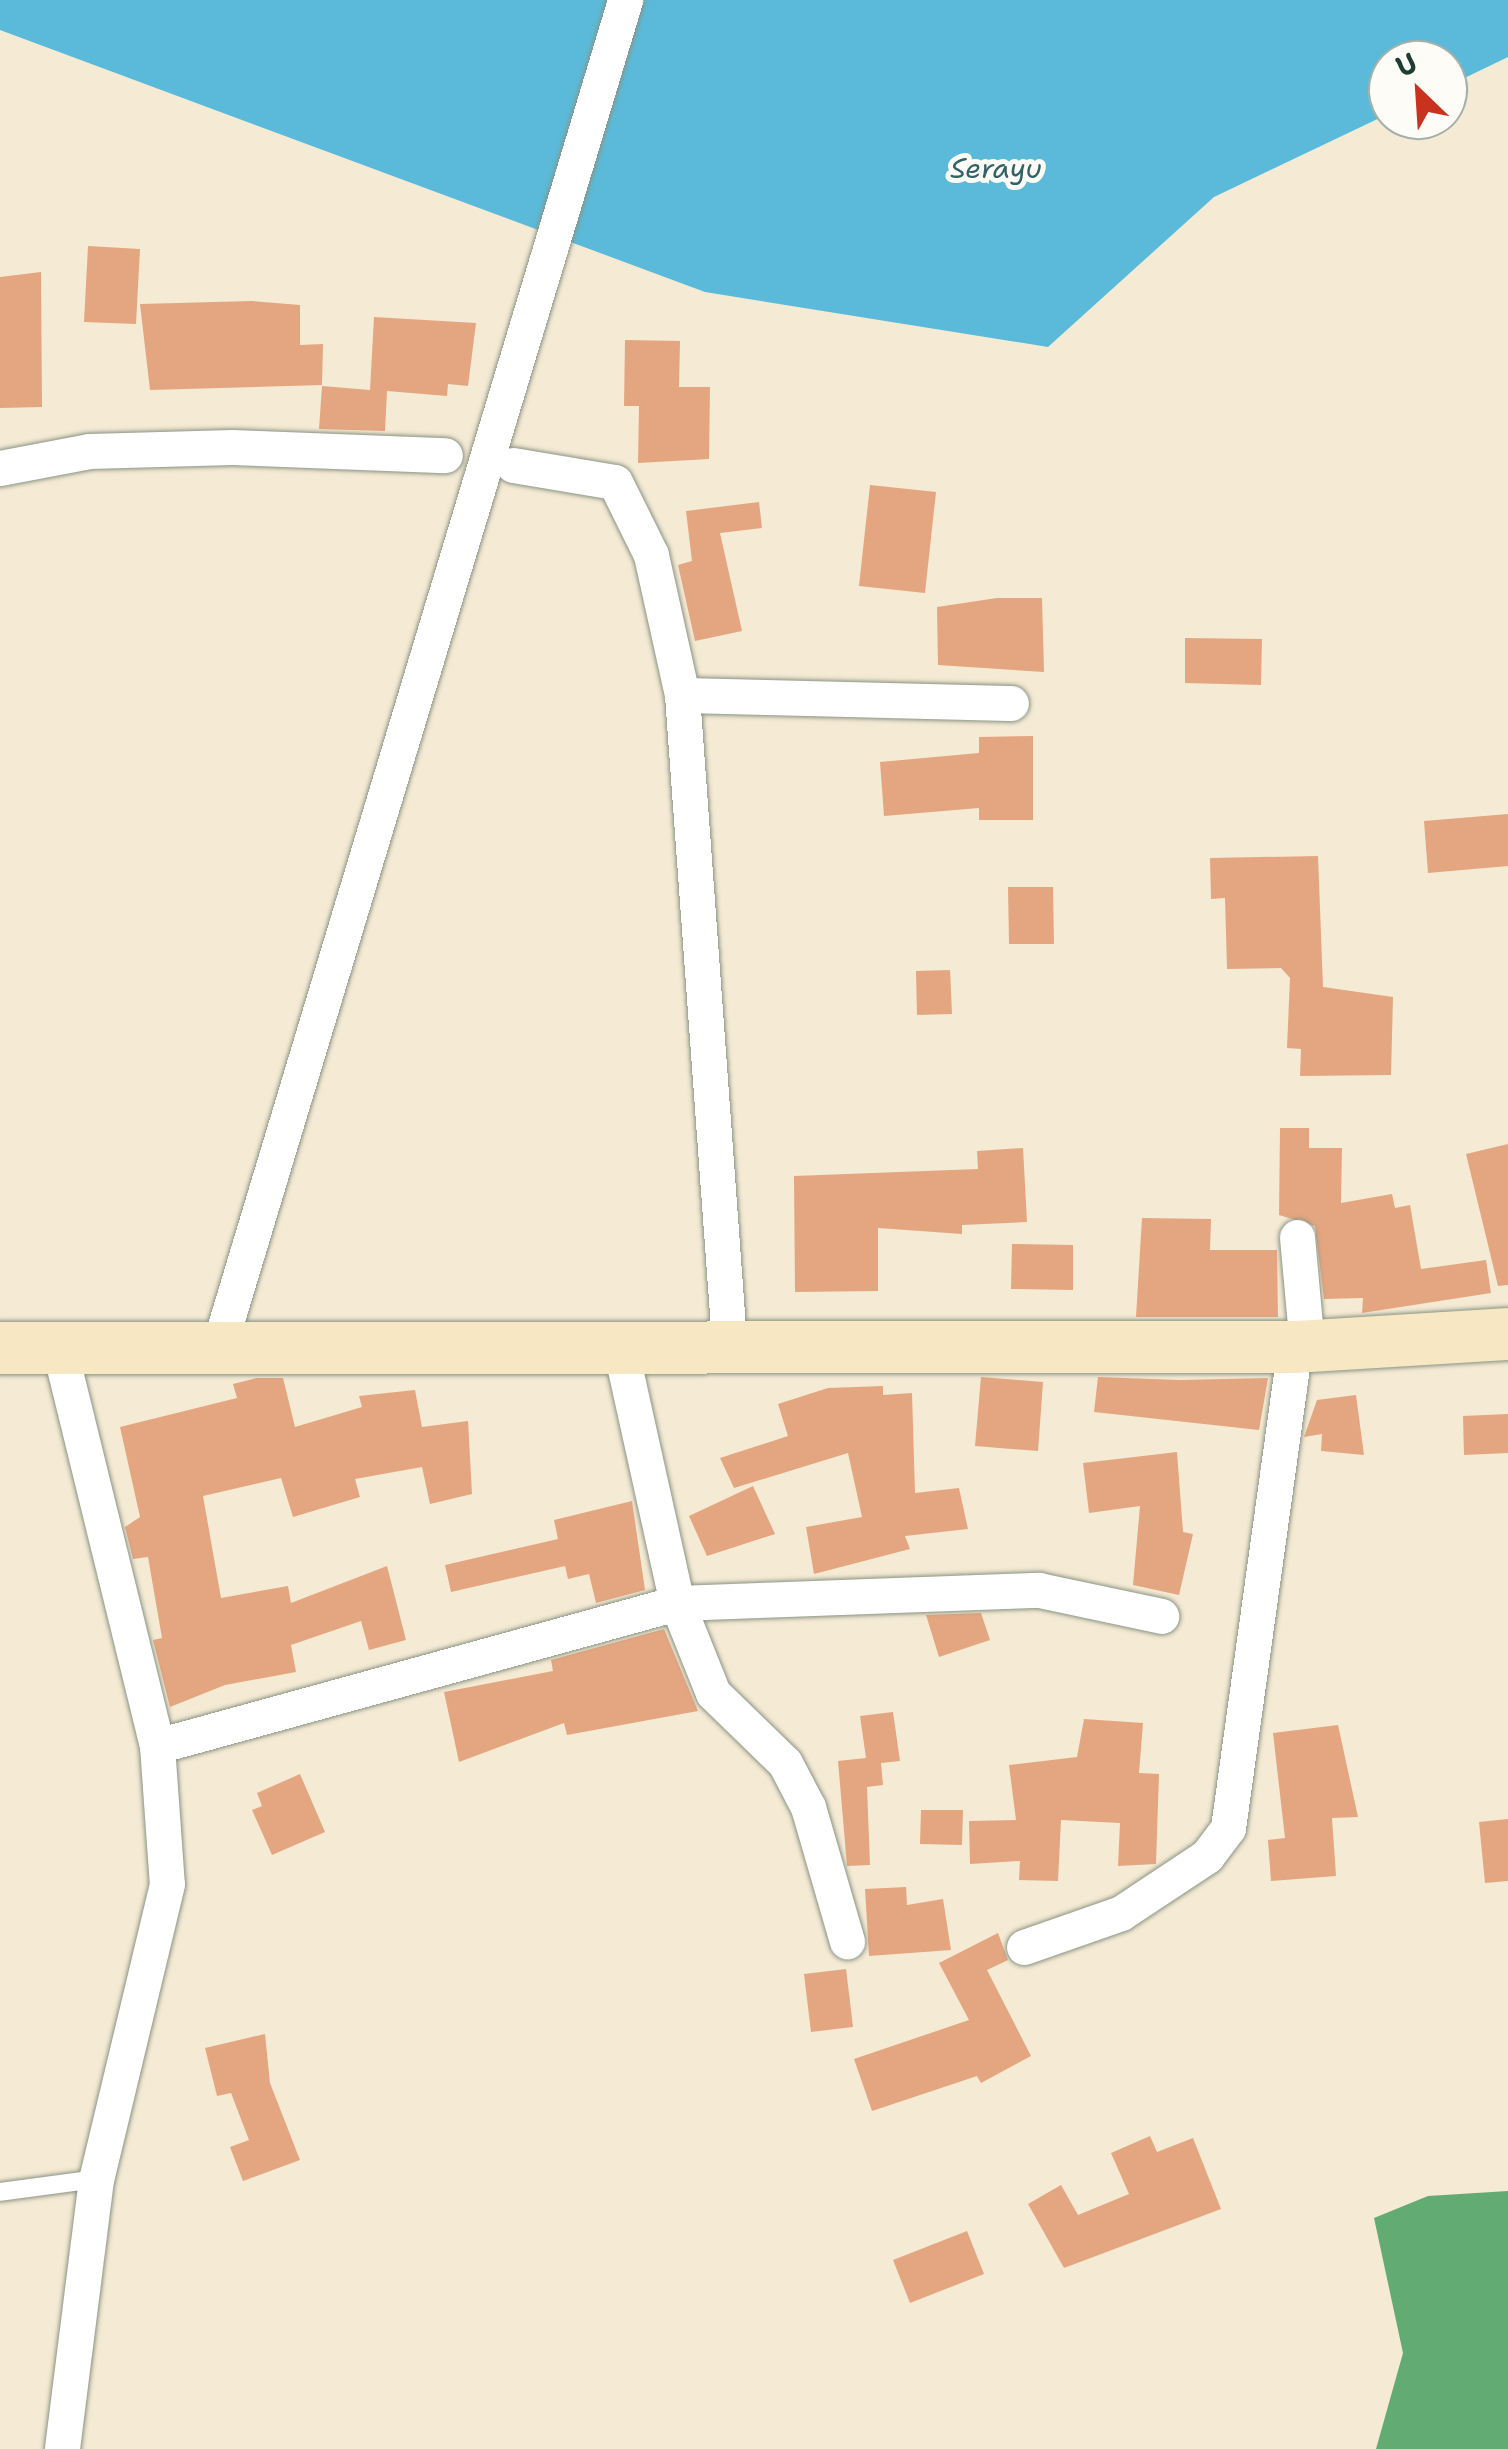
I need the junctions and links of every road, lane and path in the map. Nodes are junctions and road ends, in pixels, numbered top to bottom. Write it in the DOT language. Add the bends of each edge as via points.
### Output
graph roads {
  1 [pos="626,0"];
  2 [pos="445,455"];
  3 [pos="513,465"];
  4 [pos="0,468"];
  5 [pos="682,695"];
  6 [pos="1012,703"];
  7 [pos="1298,1238"];
  8 [pos="1508,1334"];
  9 [pos="729,1341"];
  10 [pos="619,1342"];
  11 [pos="220,1346"];
  12 [pos="1301,1346"];
  13 [pos="60,1347"];
  14 [pos="0,1348"];
  15 [pos="677,1603"];
  16 [pos="1160,1616"];
  17 [pos="157,1746"];
  18 [pos="848,1941"];
  19 [pos="1024,1948"];
  20 [pos="96,2179"];
  21 [pos="0,2192"];
  22 [pos="62,2449"];
  1 -- 11 [label="street"];
  2 -- 4 [label="street" via="232,446 90,452"];
  3 -- 5 [label="street" via="615,482 651,554"];
  5 -- 6 [label="street"];
  5 -- 9 [label="street"];
  7 -- 12 [label="street"];
  8 -- 12 [label="main road"];
  9 -- 10 [label="main road"];
  9 -- 12 [label="main road"];
  10 -- 11 [label="main road"];
  10 -- 15 [label="street"];
  11 -- 13 [label="main road"];
  12 -- 19 [label="street" via="1228,1828 1207,1856 1121,1912"];
  13 -- 14 [label="main road"];
  13 -- 17 [label="street"];
  15 -- 16 [label="street" via="1004,1589 1098,1596"];
  15 -- 17 [label="street"];
  15 -- 18 [label="street" via="713,1693 785,1764 808,1807"];
  17 -- 20 [label="street" via="168,1884"];
  20 -- 21 [label="lane"];
  20 -- 22 [label="street"];
}
